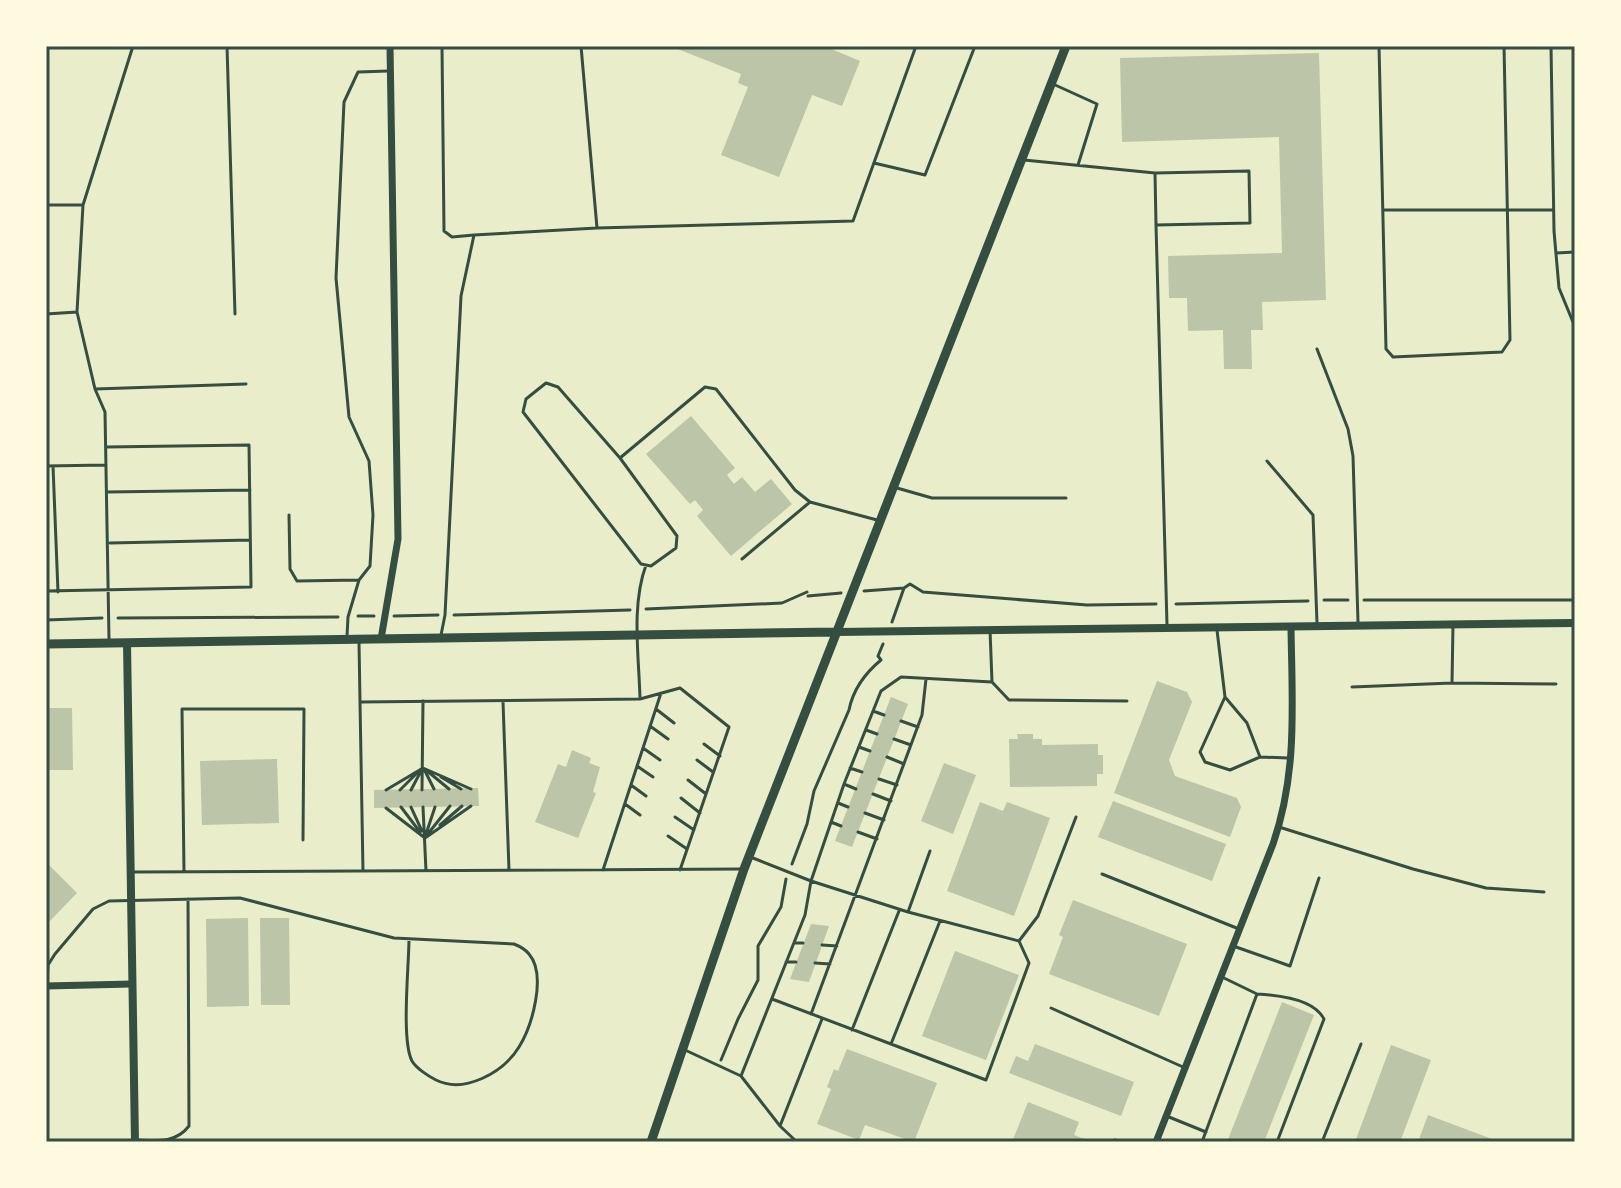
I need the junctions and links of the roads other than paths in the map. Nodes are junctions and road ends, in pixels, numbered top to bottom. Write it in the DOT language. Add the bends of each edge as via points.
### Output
graph roads {
  1 [pos="133,46"];
  2 [pos="227,46"];
  3 [pos="390,46"];
  4 [pos="442,46"];
  5 [pos="581,46"];
  6 [pos="916,46"];
  7 [pos="975,46"];
  8 [pos="1066,46"];
  9 [pos="1379,46"];
  10 [pos="1504,46"];
  11 [pos="1551,46"];
  12 [pos="390,71"];
  13 [pos="1050,83"];
  14 [pos="1021,159"];
  15 [pos="874,163"];
  16 [pos="1078,165"];
  17 [pos="1155,173"];
  18 [pos="46,205"];
  19 [pos="83,205"];
  20 [pos="1383,210"];
  21 [pos="1508,210"];
  22 [pos="1553,210"];
  23 [pos="1156,225"];
  24 [pos="597,228"];
  25 [pos="474,235"];
  26 [pos="1575,252"];
  27 [pos="1556,253"];
  28 [pos="77,312"];
  29 [pos="46,314"];
  30 [pos="235,314"];
  31 [pos="1575,327"];
  32 [pos="1317,349"];
  33 [pos="246,384"];
  34 [pos="95,389"];
  35 [pos="106,447"];
  36 [pos="620,458"];
  37 [pos="1267,461"];
  38 [pos="106,465"];
  39 [pos="46,466"];
  40 [pos="53,466"];
  41 [pos="893,487"];
  42 [pos="250,490"];
  43 [pos="107,492"];
  44 [pos="1066,498"];
  45 [pos="810,502"];
  46 [pos="289,515"];
  47 [pos="880,521"];
  48 [pos="250,540"];
  49 [pos="108,543"];
  50 [pos="742,559"];
  51 [pos="646,565"];
  52 [pos="359,580"];
  53 [pos="109,589"];
  54 [pos="46,591"];
  55 [pos="58,592"];
  56 [pos="1575,623"];
  57 [pos="1453,625"];
  58 [pos="1358,626"];
  59 [pos="1291,627"];
  60 [pos="1318,627"];
  61 [pos="1217,628"];
  62 [pos="1167,629"];
  63 [pos="990,630"];
  64 [pos="836,632"];
  65 [pos="638,634"];
  66 [pos="440,638"];
  67 [pos="359,639"];
  68 [pos="381,639"];
  69 [pos="347,640"];
  70 [pos="109,643"];
  71 [pos="127,643"];
  72 [pos="46,644"];
  73 [pos="926,679"];
  74 [pos="992,682"];
  75 [pos="1452,683"];
  76 [pos="1556,684"];
  77 [pos="1352,687"];
  78 [pos="661,693"];
  79 [pos="1225,697"];
  80 [pos="640,699"];
  81 [pos="503,700"];
  82 [pos="423,701"];
  83 [pos="1127,701"];
  84 [pos="360,702"];
  85 [pos="656,709"];
  86 [pos="873,711"];
  87 [pos="884,715"];
  88 [pos="901,721"];
  89 [pos="674,723"];
  90 [pos="650,726"];
  91 [pos="918,727"];
  92 [pos="866,730"];
  93 [pos="877,734"];
  94 [pos="668,739"];
  95 [pos="894,739"];
  96 [pos="704,744"];
  97 [pos="911,745"];
  98 [pos="859,747"];
  99 [pos="643,748"];
  100 [pos="870,751"];
  101 [pos="720,756"];
  102 [pos="887,757"];
  103 [pos="1260,757"];
  104 [pos="1292,758"];
  105 [pos="660,760"];
  106 [pos="697,760"];
  107 [pos="904,764"];
  108 [pos="637,766"];
  109 [pos="423,768"];
  110 [pos="850,768"];
  111 [pos="714,772"];
  112 [pos="862,772"];
  113 [pos="653,777"];
  114 [pos="879,779"];
  115 [pos="688,780"];
  116 [pos="844,784"];
  117 [pos="631,785"];
  118 [pos="897,785"];
  119 [pos="434,789"];
  120 [pos="449,789"];
  121 [pos="461,789"];
  122 [pos="471,789"];
  123 [pos="856,789"];
  124 [pos="386,790"];
  125 [pos="400,790"];
  126 [pos="411,790"];
  127 [pos="422,790"];
  128 [pos="706,794"];
  129 [pos="873,794"];
  130 [pos="646,796"];
  131 [pos="681,798"];
  132 [pos="891,801"];
  133 [pos="838,803"];
  134 [pos="625,804"];
  135 [pos="450,806"];
  136 [pos="462,806"];
  137 [pos="471,806"];
  138 [pos="401,807"];
  139 [pos="411,807"];
  140 [pos="423,807"];
  141 [pos="435,807"];
  142 [pos="848,807"];
  143 [pos="386,808"];
  144 [pos="700,813"];
  145 [pos="865,813"];
  146 [pos="640,815"];
  147 [pos="675,817"];
  148 [pos="1076,817"];
  149 [pos="884,820"];
  150 [pos="831,822"];
  151 [pos="841,826"];
  152 [pos="1279,827"];
  153 [pos="694,830"];
  154 [pos="858,832"];
  155 [pos="668,836"];
  156 [pos="425,838"];
  157 [pos="877,839"];
  158 [pos="303,840"];
  159 [pos="687,849"];
  160 [pos="930,851"];
  161 [pos="749,857"];
  162 [pos="744,869"];
  163 [pos="509,870"];
  164 [pos="603,870"];
  165 [pos="680,870"];
  166 [pos="363,871"];
  167 [pos="426,871"];
  168 [pos="131,872"];
  169 [pos="184,872"];
  170 [pos="1102,874"];
  171 [pos="1319,878"];
  172 [pos="811,881"];
  173 [pos="1544,892"];
  174 [pos="856,896"];
  175 [pos="188,899"];
  176 [pos="131,901"];
  177 [pos="899,910"];
  178 [pos="908,912"];
  179 [pos="940,921"];
  180 [pos="1239,929"];
  181 [pos="409,939"];
  182 [pos="1019,941"];
  183 [pos="794,943"];
  184 [pos="803,943"];
  185 [pos="822,945"];
  186 [pos="1232,945"];
  187 [pos="837,946"];
  188 [pos="786,962"];
  189 [pos="796,962"];
  190 [pos="815,963"];
  191 [pos="830,964"];
  192 [pos="1220,977"];
  193 [pos="132,984"];
  194 [pos="46,986"];
  195 [pos="1257,994"];
  196 [pos="772,999"];
  197 [pos="1051,1008"];
  198 [pos="811,1014"];
  199 [pos="822,1019"];
  200 [pos="852,1030"];
  201 [pos="891,1044"];
  202 [pos="1361,1044"];
  203 [pos="681,1048"];
  204 [pos="1185,1068"];
  205 [pos="741,1076"];
  206 [pos="1166,1116"];
  207 [pos="780,1126"];
  208 [pos="1206,1132"];
  209 [pos="135,1141"];
  210 [pos="651,1142"];
  211 [pos="797,1142"];
  212 [pos="1114,1142"];
  213 [pos="1120,1142"];
  214 [pos="1156,1142"];
  215 [pos="1202,1142"];
  216 [pos="1277,1142"];
  217 [pos="1322,1142"];
  1 -- 19 [label="lane"];
  2 -- 30 [label="lane"];
  3 -- 12 [label="street"];
  4 -- 25 [label="lane" via="444,231 452,237"];
  5 -- 24 [label="lane"];
  6 -- 15 [label="lane"];
  7 -- 15 [label="lane" via="925,175"];
  8 -- 13 [label="main road"];
  9 -- 20 [label="lane"];
  10 -- 21 [label="lane"];
  11 -- 22 [label="lane"];
  12 -- 52 [label="lane" via="358,72 344,102 336,278 349,417 369,461 373,515 370,566"];
  12 -- 68 [label="street" via="398,539"];
  13 -- 14 [label="main road"];
  13 -- 16 [label="lane" via="1097,104"];
  14 -- 16 [label="lane"];
  14 -- 41 [label="main road"];
  15 -- 24 [label="lane" via="853,221"];
  16 -- 17 [label="lane"];
  17 -- 23 [label="lane"];
  17 -- 23 [label="lane" via="1249,171 1250,223"];
  18 -- 19 [label="lane"];
  19 -- 28 [label="lane"];
  20 -- 21 [label="lane"];
  20 -- 21 [label="lane" via="1386,349 1393,357 1502,352 1510,340"];
  21 -- 22 [label="lane"];
  22 -- 27 [label="lane"];
  23 -- 62 [label="lane"];
  24 -- 25 [label="lane"];
  25 -- 66 [label="lane" via="461,296"];
  26 -- 27 [label="lane"];
  27 -- 31 [label="lane" via="1559,288"];
  28 -- 29 [label="lane"];
  28 -- 34 [label="lane"];
  32 -- 58 [label="lane" via="1353,456"];
  33 -- 34 [label="lane"];
  34 -- 35 [label="lane" via="105,412"];
  35 -- 38 [label="lane"];
  35 -- 42 [label="lane" via="249,445"];
  36 -- 45 [label="lane" via="705,387 716,389"];
  36 -- 51 [label="lane" via="677,536 676,548"];
  36 -- 51 [label="lane" via="558,387 546,383 526,399 523,412"];
  37 -- 60 [label="lane" via="1313,515"];
  38 -- 40 [label="lane"];
  38 -- 43 [label="lane"];
  39 -- 40 [label="lane"];
  40 -- 55 [label="lane"];
  41 -- 44 [label="lane" via="932,498"];
  41 -- 47 [label="main road"];
  42 -- 43 [label="lane"];
  42 -- 48 [label="lane"];
  43 -- 49 [label="lane"];
  45 -- 47 [label="lane"];
  45 -- 50 [label="lane"];
  46 -- 52 [label="lane" via="290,569 297,581"];
  47 -- 64 [label="main road"];
  48 -- 49 [label="lane"];
  48 -- 53 [label="lane" via="251,587"];
  49 -- 53 [label="lane"];
  51 -- 65 [label="lane" via="640,581"];
  52 -- 69 [label="lane"];
  53 -- 55 [label="lane"];
  53 -- 70 [label="lane"];
  54 -- 55 [label="lane"];
  56 -- 57 [label="street"];
  57 -- 58 [label="street"];
  57 -- 75 [label="lane"];
  58 -- 60 [label="street"];
  59 -- 60 [label="street"];
  59 -- 61 [label="street"];
  59 -- 104 [label="street"];
  61 -- 62 [label="street"];
  61 -- 79 [label="lane"];
  62 -- 63 [label="street"];
  63 -- 64 [label="street"];
  63 -- 74 [label="lane"];
  64 -- 65 [label="main road"];
  64 -- 161 [label="main road"];
  65 -- 66 [label="main road"];
  65 -- 80 [label="lane"];
  66 -- 68 [label="main road"];
  67 -- 68 [label="main road"];
  67 -- 69 [label="main road"];
  67 -- 84 [label="lane"];
  69 -- 71 [label="main road"];
  70 -- 71 [label="main road"];
  70 -- 72 [label="main road"];
  71 -- 168 [label="street"];
  73 -- 74 [label="lane"];
  73 -- 86 [label="lane" via="901,677 881,691"];
  73 -- 91 [label="lane"];
  74 -- 83 [label="lane" via="1009,700"];
  75 -- 76 [label="lane"];
  75 -- 77 [label="lane"];
  78 -- 80 [label="lane"];
  78 -- 85 [label="lane"];
  78 -- 101 [label="lane" via="680,688 729,727"];
  79 -- 103 [label="lane" via="1247,723"];
  79 -- 103 [label="lane" via="1200,752 1205,762 1230,770"];
  80 -- 81 [label="lane"];
  81 -- 82 [label="lane"];
  81 -- 163 [label="lane"];
  82 -- 84 [label="lane"];
  82 -- 109 [label="lane"];
  84 -- 166 [label="lane"];
  85 -- 89 [label="lane"];
  85 -- 90 [label="lane"];
  86 -- 87 [label="lane"];
  86 -- 92 [label="lane"];
  88 -- 91 [label="lane"];
  90 -- 94 [label="lane"];
  90 -- 99 [label="lane"];
  91 -- 97 [label="lane"];
  92 -- 93 [label="lane"];
  92 -- 98 [label="lane"];
  95 -- 97 [label="lane"];
  96 -- 101 [label="lane"];
  97 -- 107 [label="lane"];
  98 -- 100 [label="lane"];
  98 -- 110 [label="lane"];
  99 -- 105 [label="lane"];
  99 -- 108 [label="lane"];
  101 -- 111 [label="lane"];
  102 -- 107 [label="lane"];
  103 -- 104 [label="lane"];
  104 -- 152 [label="street"];
  106 -- 111 [label="lane"];
  107 -- 118 [label="lane"];
  108 -- 113 [label="lane"];
  108 -- 117 [label="lane"];
  109 -- 119 [label="lane"];
  109 -- 120 [label="lane"];
  109 -- 121 [label="lane"];
  109 -- 122 [label="lane"];
  109 -- 124 [label="lane"];
  109 -- 125 [label="lane"];
  109 -- 126 [label="lane"];
  109 -- 127 [label="lane"];
  110 -- 112 [label="lane"];
  110 -- 116 [label="lane"];
  111 -- 128 [label="lane"];
  114 -- 118 [label="lane"];
  115 -- 128 [label="lane"];
  116 -- 123 [label="lane"];
  116 -- 133 [label="lane"];
  117 -- 130 [label="lane"];
  117 -- 134 [label="lane"];
  118 -- 132 [label="lane"];
  128 -- 144 [label="lane"];
  129 -- 132 [label="lane"];
  131 -- 144 [label="lane"];
  132 -- 149 [label="lane"];
  133 -- 142 [label="lane"];
  133 -- 150 [label="lane"];
  134 -- 146 [label="lane"];
  134 -- 164 [label="lane"];
  135 -- 156 [label="lane"];
  136 -- 156 [label="lane"];
  137 -- 156 [label="lane"];
  138 -- 156 [label="lane"];
  139 -- 156 [label="lane"];
  140 -- 156 [label="lane"];
  141 -- 156 [label="lane"];
  143 -- 156 [label="lane"];
  144 -- 153 [label="lane"];
  145 -- 149 [label="lane"];
  147 -- 153 [label="lane"];
  148 -- 182 [label="lane" via="1038,916"];
  149 -- 157 [label="lane"];
  150 -- 151 [label="lane"];
  150 -- 172 [label="lane"];
  152 -- 173 [label="lane" via="1472,884"];
  152 -- 180 [label="street"];
  153 -- 159 [label="lane"];
  154 -- 157 [label="lane"];
  155 -- 159 [label="lane"];
  156 -- 167 [label="lane"];
  157 -- 174 [label="lane"];
  158 -- 169 [label="lane" via="304,709 182,709"];
  159 -- 165 [label="lane"];
  160 -- 178 [label="lane"];
  161 -- 162 [label="main road"];
  161 -- 172 [label="lane"];
  162 -- 165 [label="lane"];
  162 -- 203 [label="main road"];
  163 -- 164 [label="lane"];
  163 -- 167 [label="lane"];
  164 -- 165 [label="lane"];
  166 -- 167 [label="lane"];
  166 -- 169 [label="lane"];
  168 -- 169 [label="lane"];
  168 -- 176 [label="street"];
  170 -- 180 [label="lane"];
  171 -- 186 [label="lane" via="1290,966"];
  172 -- 174 [label="lane"];
  172 -- 183 [label="lane"];
  174 -- 177 [label="lane"];
  174 -- 187 [label="lane"];
  175 -- 176 [label="lane"];
  175 -- 181 [label="lane" via="240,898"];
  175 -- 209 [label="lane" via="189,1126 172,1139"];
  176 -- 193 [label="street"];
  176 -- 194 [label="lane" via="109,901 93,909 48,965"];
  177 -- 178 [label="lane"];
  177 -- 200 [label="lane"];
  178 -- 179 [label="lane"];
  179 -- 182 [label="lane"];
  179 -- 201 [label="lane"];
  180 -- 186 [label="street"];
  181 -- 181 [label="lane" via="514,944 529,953 537,986 531,1017 518,1049 491,1074 465,1085 446,1085 412,1061 407,1033"];
  182 -- 201 [label="lane" via="1029,963 986,1080"];
  183 -- 184 [label="lane"];
  183 -- 188 [label="lane"];
  185 -- 187 [label="lane"];
  186 -- 192 [label="street"];
  187 -- 191 [label="lane"];
  188 -- 189 [label="lane"];
  188 -- 196 [label="lane"];
  190 -- 191 [label="lane"];
  191 -- 198 [label="lane"];
  192 -- 195 [label="lane"];
  192 -- 204 [label="street"];
  193 -- 194 [label="street"];
  193 -- 209 [label="street"];
  195 -- 208 [label="lane"];
  195 -- 216 [label="lane" via="1299,1002 1321,1012 1324,1019"];
  196 -- 198 [label="lane"];
  196 -- 205 [label="lane"];
  197 -- 204 [label="lane"];
  198 -- 199 [label="lane"];
  199 -- 200 [label="lane"];
  199 -- 207 [label="lane"];
  200 -- 201 [label="lane"];
  202 -- 217 [label="lane"];
  203 -- 205 [label="lane"];
  203 -- 210 [label="main road"];
  204 -- 206 [label="street"];
  205 -- 207 [label="lane"];
  206 -- 208 [label="lane"];
  206 -- 214 [label="street"];
  207 -- 211 [label="lane"];
  208 -- 215 [label="lane"];
  212 -- 213 [label="lane"];
}
